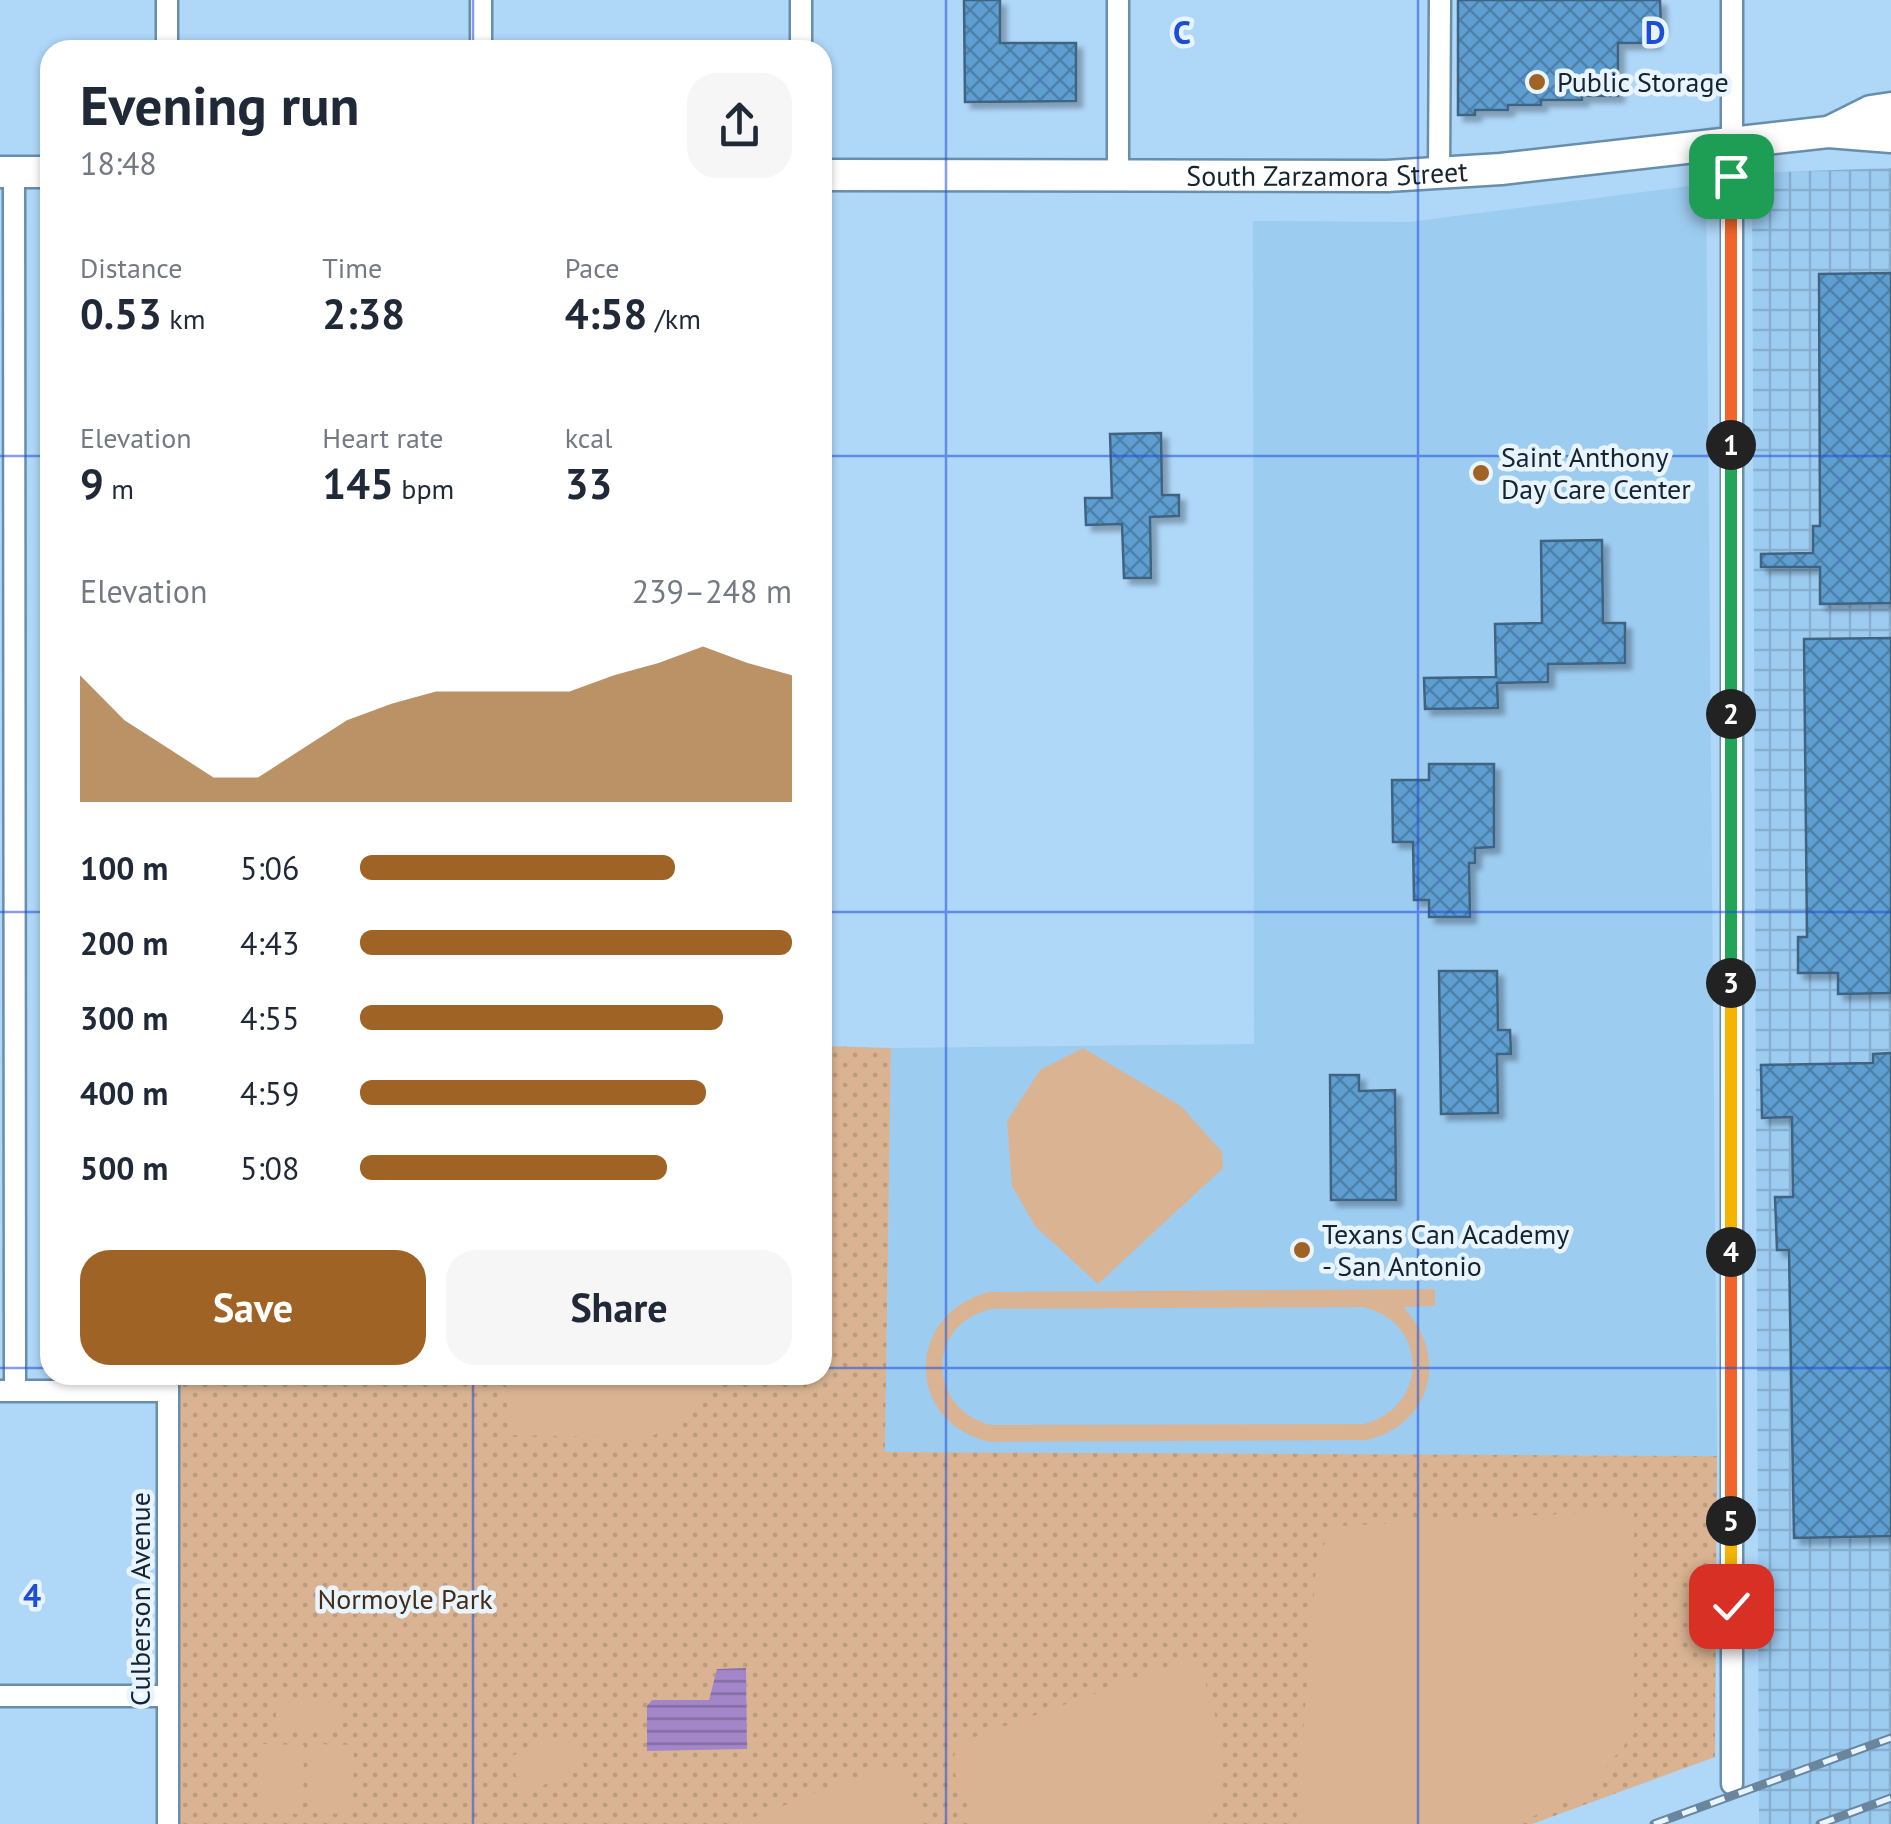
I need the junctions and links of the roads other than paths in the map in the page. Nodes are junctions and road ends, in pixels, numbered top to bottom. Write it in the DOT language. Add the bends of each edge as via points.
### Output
graph roads {
  1 [pos="167,0"];
  2 [pos="481,0"];
  3 [pos="801,0"];
  4 [pos="1118,0"];
  5 [pos="1440,0"];
  6 [pos="1732,0"];
  7 [pos="167,40"];
  8 [pos="482,40"];
  9 [pos="802,40"];
  10 [pos="1891,108"];
  11 [pos="1828,132"];
  12 [pos="1891,137"];
  13 [pos="1732,142"];
  14 [pos="7,172"];
  15 [pos="40,172"];
  16 [pos="1439,172"];
  17 [pos="832,175"];
  18 [pos="1118,177"];
  19 [pos="8,794"];
  20 [pos="128,1385"];
  21 [pos="168,1385"];
  22 [pos="8,1391"];
  23 [pos="0,1696"];
  24 [pos="167,1696"];
  25 [pos="1732,1784"];
  26 [pos="168,1824"];
  1 -- 7 [label="street"];
  2 -- 8 [label="street"];
  3 -- 9 [label="street"];
  4 -- 18 [label="street"];
  5 -- 16 [label="street"];
  6 -- 13 [label="street"];
  10 -- 11 [label="main road, South Zarzamora Street"];
  11 -- 12 [label="main road, South Zarzamora Street"];
  11 -- 13 [label="main road, South Zarzamora Street"];
  13 -- 16 [label="main road, South Zarzamora Street"];
  13 -- 25 [label="street"];
  14 -- 15 [label="main road"];
  14 -- 19 [label="street"];
  16 -- 18 [label="main road, South Zarzamora Street"];
  17 -- 18 [label="main road, South Zarzamora Street"];
  19 -- 22 [label="street"];
  20 -- 22 [label="street"];
  21 -- 24 [label="street, Culberson Avenue"];
  23 -- 24 [label="street"];
  24 -- 26 [label="street, Culberson Avenue"];
}
